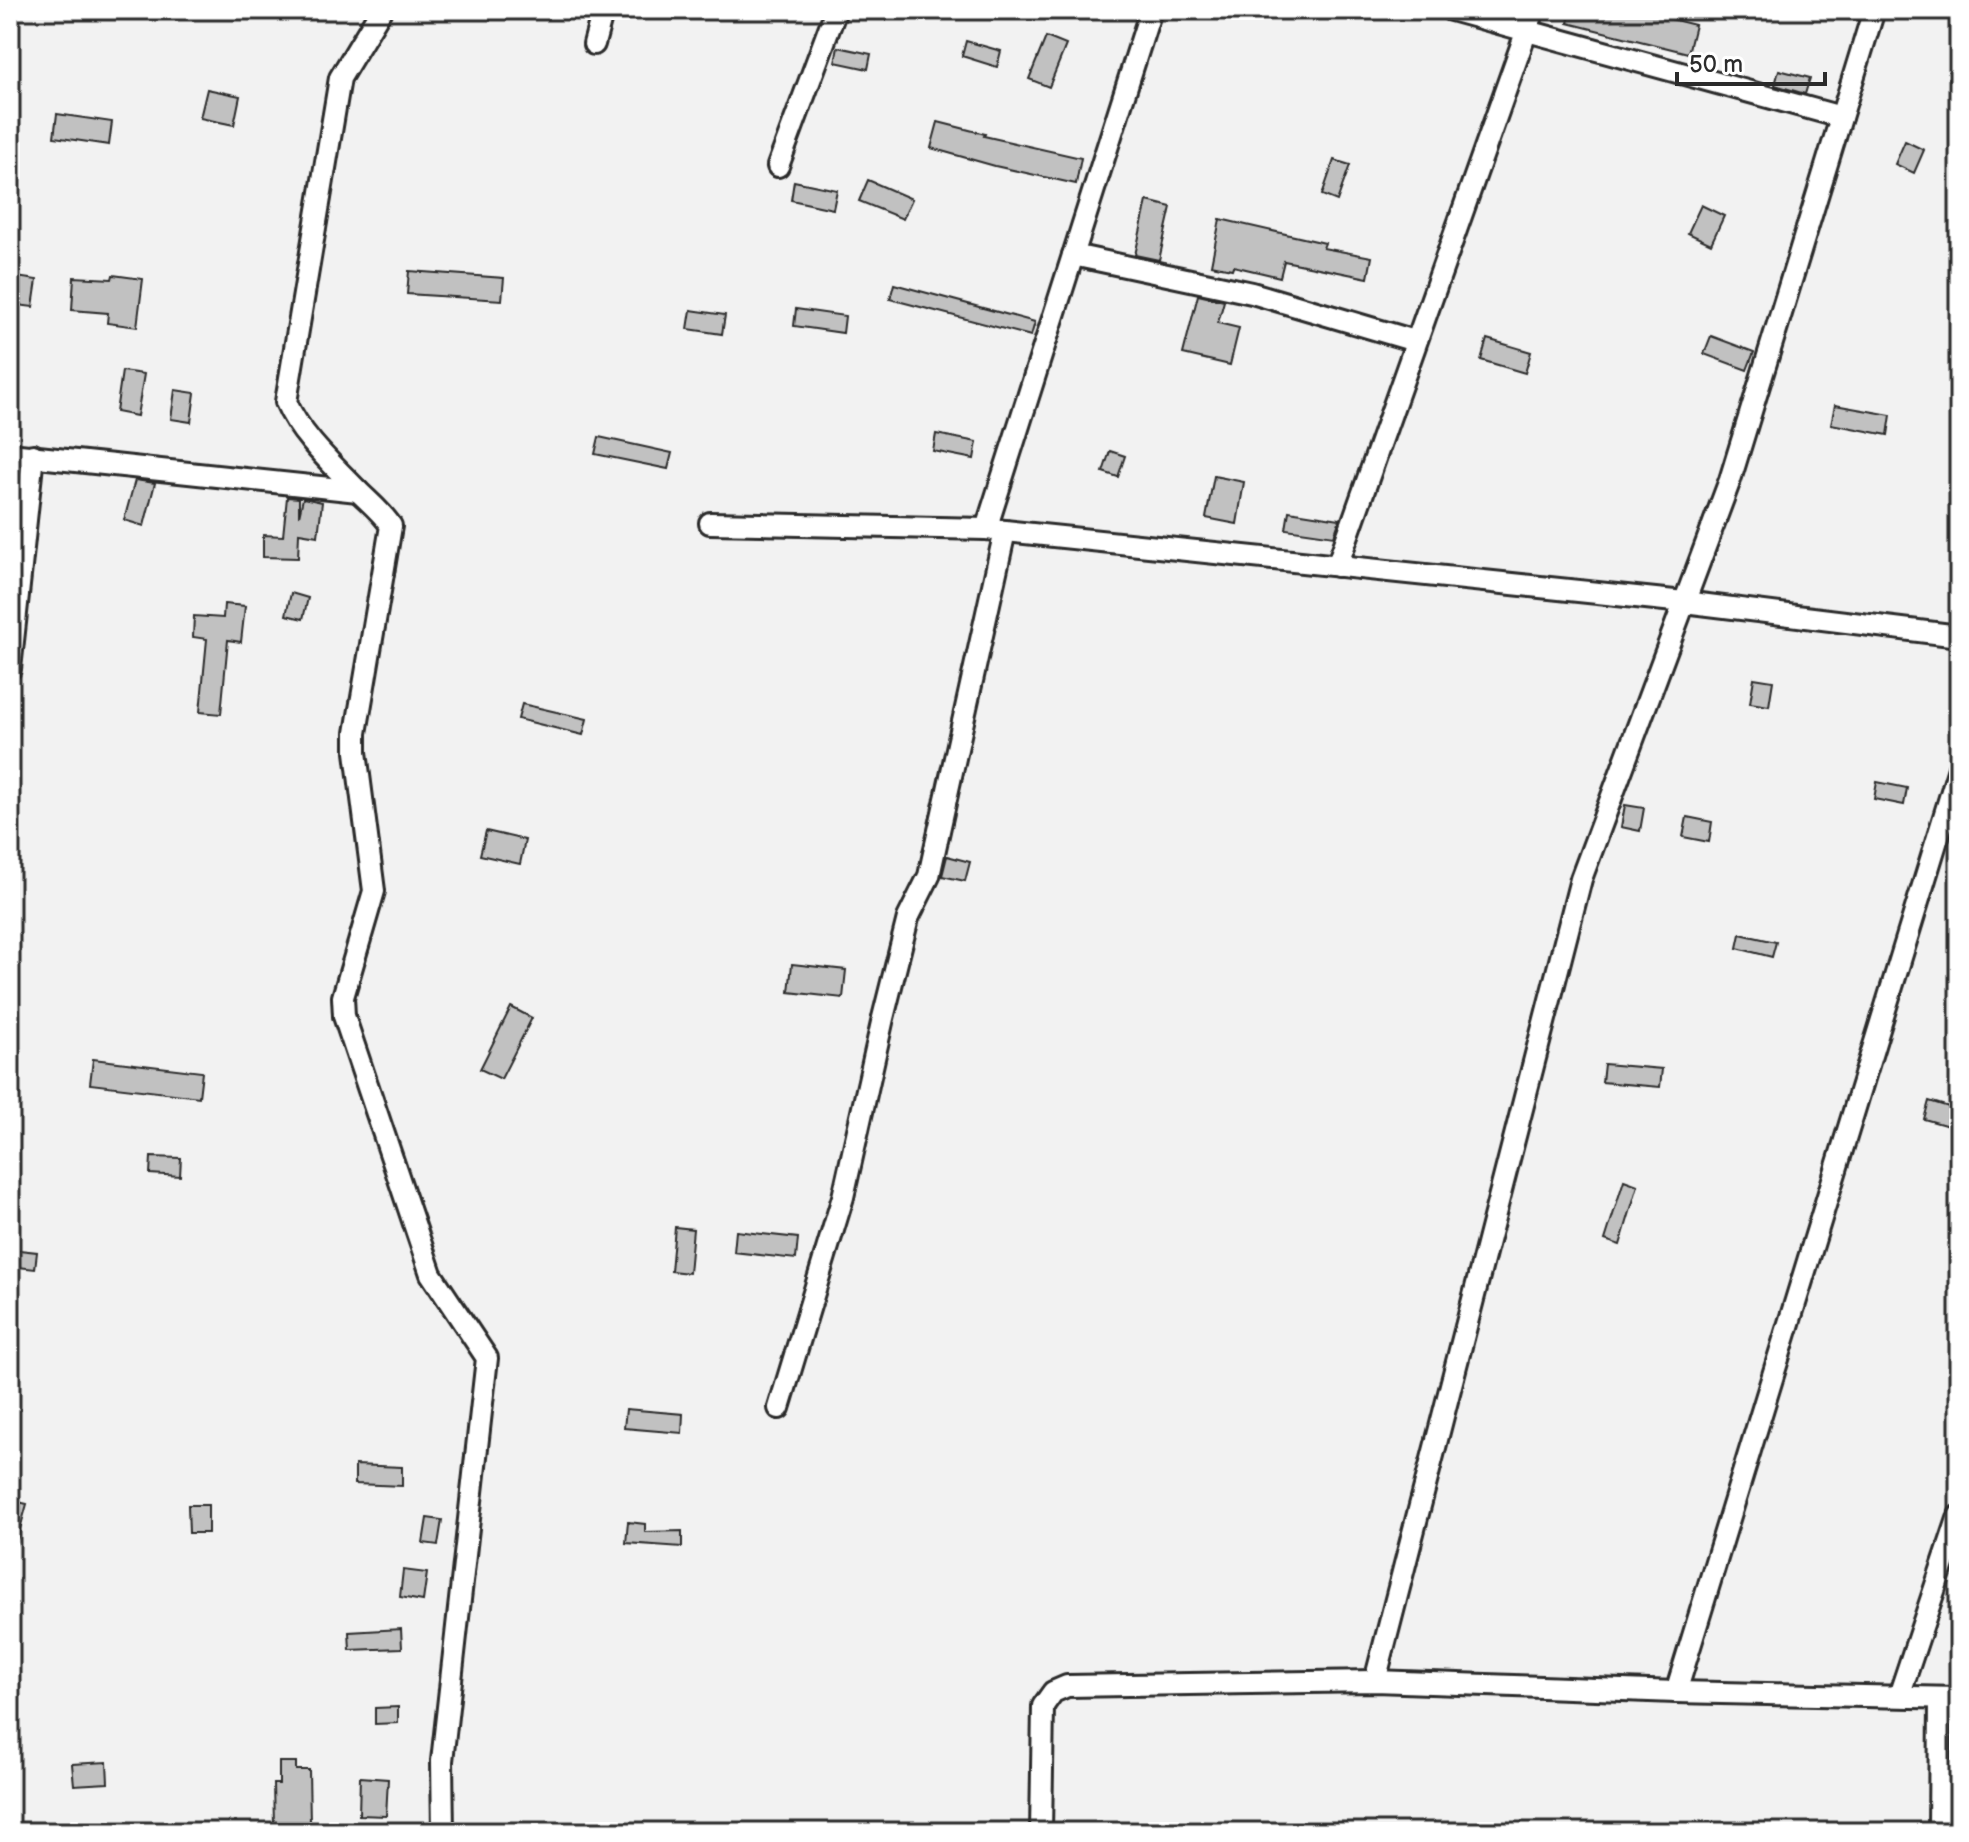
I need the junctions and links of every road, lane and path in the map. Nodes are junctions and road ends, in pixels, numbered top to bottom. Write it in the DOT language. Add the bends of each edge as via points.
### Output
graph roads {
  1 [pos="381,10"];
  2 [pos="603,10"];
  3 [pos="836,10"];
  4 [pos="1151,10"];
  5 [pos="1451,10"];
  6 [pos="1534,10"];
  7 [pos="1874,10"];
  8 [pos="1526,31"];
  9 [pos="594,44"];
  10 [pos="1841,117"];
  11 [pos="778,166"];
  12 [pos="1073,255"];
  13 [pos="1415,341"];
  14 [pos="10,454"];
  15 [pos="33,455"];
  16 [pos="358,491"];
  17 [pos="710,523"];
  18 [pos="995,530"];
  19 [pos="1337,566"];
  20 [pos="1684,602"];
  21 [pos="1957,631"];
  22 [pos="10,669"];
  23 [pos="1959,768"];
  24 [pos="779,1408"];
  25 [pos="1959,1516"];
  26 [pos="1375,1681"];
  27 [pos="1676,1692"];
  28 [pos="1899,1696"];
  29 [pos="1949,1698"];
  30 [pos="443,1832"];
  31 [pos="1041,1832"];
  32 [pos="1939,1832"];
  1 -- 16 [label="street" via="340,78 286,402 304,432"];
  2 -- 9 [label="street"];
  3 -- 11 [label="street"];
  4 -- 12 [label="street"];
  5 -- 8 [label="street"];
  6 -- 8 [label="street"];
  7 -- 10 [label="street"];
  8 -- 10 [label="street"];
  8 -- 13 [label="street"];
  10 -- 20 [label="street" via="1730,480"];
  12 -- 13 [label="street" via="1252,293"];
  12 -- 18 [label="street"];
  13 -- 19 [label="street"];
  14 -- 15 [label="street"];
  15 -- 16 [label="street"];
  15 -- 22 [label="street"];
  16 -- 30 [label="street" via="391,526 356,733 374,891 342,1006 431,1274 487,1358 442,1761"];
  17 -- 18 [label="street"];
  18 -- 19 [label="street"];
  18 -- 24 [label="street" via="929,876 908,918 843,1197"];
  19 -- 20 [label="street"];
  20 -- 21 [label="street"];
  20 -- 26 [label="street" via="1581,879"];
  23 -- 27 [label="street"];
  25 -- 28 [label="street"];
  26 -- 27 [label="street"];
  26 -- 31 [label="street" via="1067,1686 1053,1692 1043,1706"];
  27 -- 28 [label="street"];
  28 -- 29 [label="street"];
  29 -- 32 [label="street"];
}
